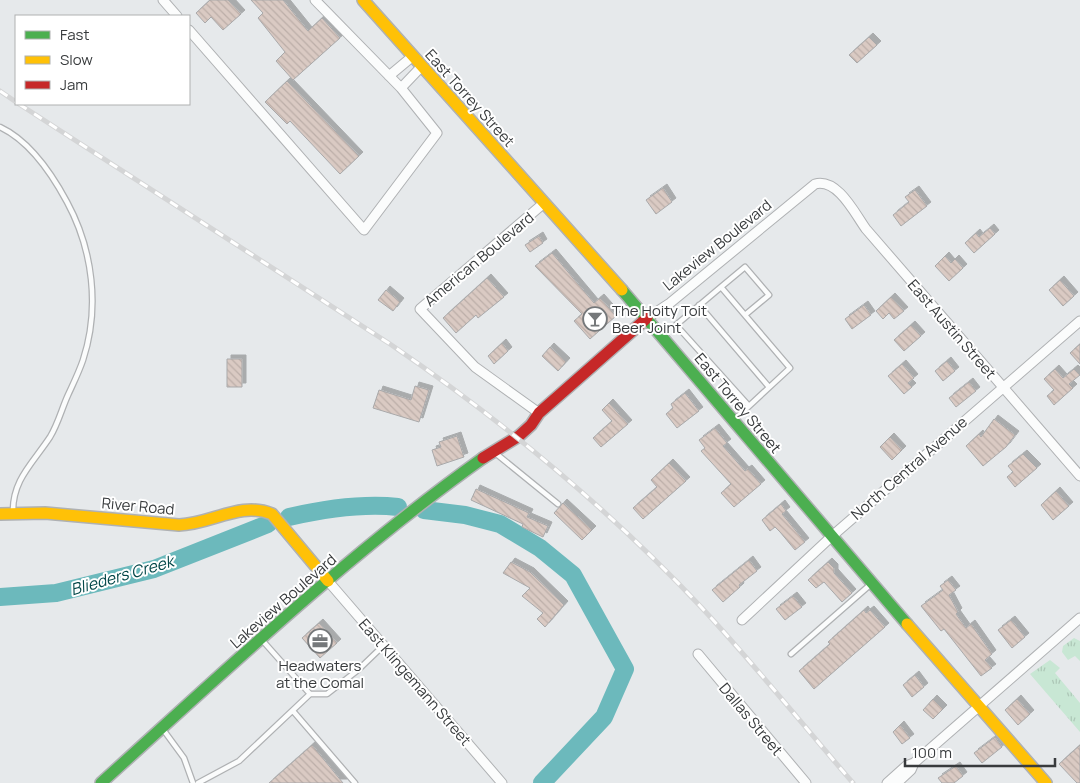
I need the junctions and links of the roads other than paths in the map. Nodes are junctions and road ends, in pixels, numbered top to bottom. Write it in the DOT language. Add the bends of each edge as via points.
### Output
graph roads {
  1 [pos="163,0"];
  2 [pos="315,0"];
  3 [pos="363,0"];
  4 [pos="176,15"];
  5 [pos="190,31"];
  6 [pos="413,56"];
  7 [pos="422,66"];
  8 [pos="390,76"];
  9 [pos="401,88"];
  10 [pos="0,127"];
  11 [pos="824,184"];
  12 [pos="544,203"];
  13 [pos="721,287"];
  14 [pos="699,305"];
  15 [pos="745,315"];
  16 [pos="647,318"];
  17 [pos="1080,321"];
  18 [pos="769,387"];
  19 [pos="1002,387"];
  20 [pos="749,406"];
  21 [pos="539,413"];
  22 [pos="733,420"];
  23 [pos="493,451"];
  24 [pos="1080,476"];
  25 [pos="558,504"];
  26 [pos="13,513"];
  27 [pos="0,514"];
  28 [pos="831,537"];
  29 [pos="328,581"];
  30 [pos="872,583"];
  31 [pos="1080,618"];
  32 [pos="742,620"];
  33 [pos="261,639"];
  34 [pos="382,646"];
  35 [pos="698,654"];
  36 [pos="791,654"];
  37 [pos="310,694"];
  38 [pos="979,705"];
  39 [pos="293,711"];
  40 [pos="161,727"];
  41 [pos="914,763"];
  42 [pos="101,783"];
  43 [pos="193,783"];
  44 [pos="198,783"];
  45 [pos="355,783"];
  46 [pos="502,783"];
  47 [pos="806,783"];
  48 [pos="886,783"];
  49 [pos="897,783"];
  50 [pos="1046,783"];
  1 -- 4 [label="street"];
  2 -- 8 [label="street"];
  3 -- 6 [label="street, East Torrey Street"];
  5 -- 9 [label="street" via="364,230 437,133"];
  6 -- 7 [label="street, East Torrey Street"];
  6 -- 8 [label="street"];
  7 -- 9 [label="street"];
  7 -- 12 [label="street, East Torrey Street"];
  8 -- 9 [label="street"];
  10 -- 26 [label="lane" via="27,146 60,190 76,219 89,260 93,305 83,360 51,434 16,485"];
  11 -- 16 [label="street, Lakeview Boulevard" via="815,184 670,303"];
  11 -- 19 [label="street, East Austin Street" via="839,193"];
  12 -- 16 [label="street, East Torrey Street"];
  12 -- 21 [label="street, American Boulevard" via="420,309 475,367"];
  13 -- 14 [label="lane"];
  13 -- 15 [label="lane"];
  13 -- 15 [label="lane" via="745,266 769,295"];
  14 -- 18 [label="lane"];
  14 -- 20 [label="lane" via="676,325"];
  15 -- 18 [label="lane" via="790,368"];
  16 -- 21 [label="street, Lakeview Boulevard"];
  16 -- 22 [label="street, East Torrey Street"];
  17 -- 19 [label="street, North Central Avenue"];
  18 -- 20 [label="lane"];
  19 -- 24 [label="street, East Austin Street"];
  19 -- 28 [label="street, North Central Avenue"];
  20 -- 22 [label="lane"];
  21 -- 23 [label="street, Lakeview Boulevard" via="502,448"];
  22 -- 28 [label="street, East Torrey Street"];
  23 -- 25 [label="lane"];
  23 -- 29 [label="street, Lakeview Boulevard" via="426,498"];
  26 -- 27 [label="street, River Road"];
  26 -- 29 [label="street, River Road" via="189,525 242,509 263,509 272,514"];
  28 -- 30 [label="street, East Torrey Street"];
  28 -- 32 [label="street, North Central Avenue"];
  29 -- 33 [label="street, Lakeview Boulevard"];
  29 -- 34 [label="street, East Klingemann Street"];
  30 -- 36 [label="lane"];
  30 -- 38 [label="street, East Torrey Street"];
  31 -- 38 [label="street"];
  33 -- 37 [label="lane"];
  33 -- 40 [label="street, Lakeview Boulevard"];
  34 -- 37 [label="lane" via="327,694"];
  34 -- 46 [label="street, East Klingemann Street"];
  35 -- 47 [label="street, Dallas Street"];
  37 -- 39 [label="lane"];
  38 -- 41 [label="street"];
  38 -- 50 [label="street, East Torrey Street"];
  39 -- 44 [label="lane" via="239,761"];
  39 -- 45 [label="lane"];
  40 -- 42 [label="street, Lakeview Boulevard"];
  40 -- 43 [label="lane" via="184,758"];
  41 -- 48 [label="street"];
  41 -- 49 [label="street"];
}
